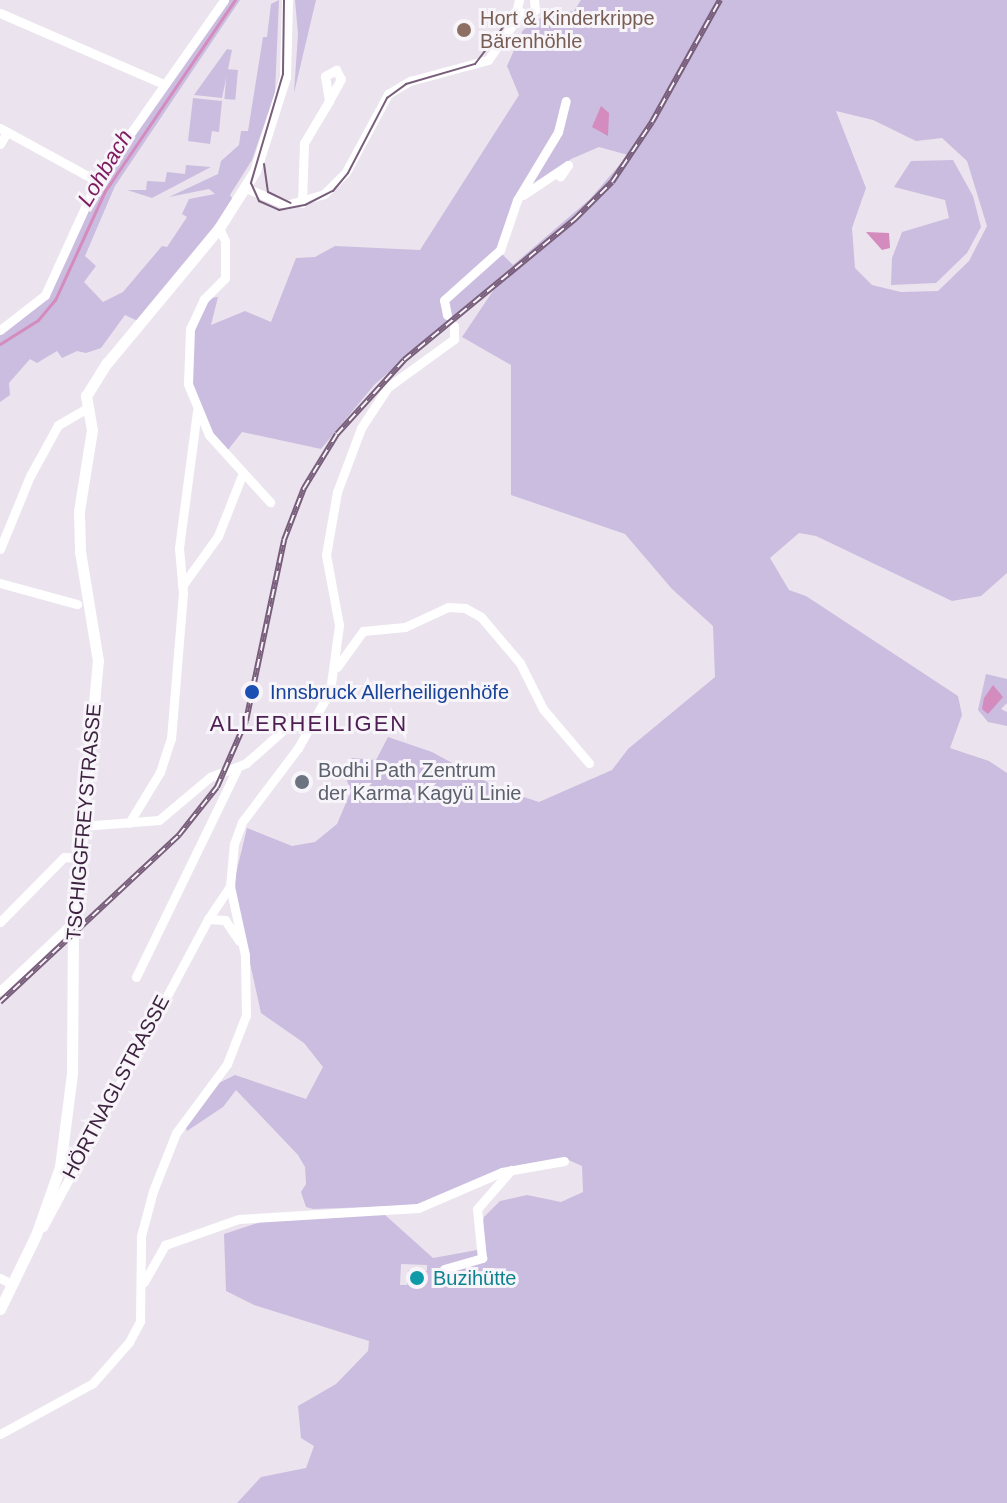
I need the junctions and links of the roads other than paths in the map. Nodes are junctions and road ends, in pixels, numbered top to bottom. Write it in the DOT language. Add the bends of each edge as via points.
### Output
graph roads {
  1 [pos="224,0"];
  2 [pos="287,0"];
  3 [pos="519,0"];
  4 [pos="534,0"];
  5 [pos="0,13"];
  6 [pos="520,14"];
  7 [pos="163,84"];
  8 [pos="329,101"];
  9 [pos="566,101"];
  10 [pos="4,130"];
  11 [pos="0,144"];
  12 [pos="560,177"];
  13 [pos="97,181"];
  14 [pos="246,188"];
  15 [pos="517,200"];
  16 [pos="302,203"];
  17 [pos="219,228"];
  18 [pos="447,315"];
  19 [pos="0,330"];
  20 [pos="455,330"];
  21 [pos="86,409"];
  22 [pos="197,411"];
  23 [pos="242,475"];
  24 [pos="270,502"];
  25 [pos="0,549"];
  26 [pos="0,583"];
  27 [pos="182,586"];
  28 [pos="77,604"];
  29 [pos="335,670"];
  30 [pos="304,726"];
  31 [pos="589,763"];
  32 [pos="284,765"];
  33 [pos="238,767"];
  34 [pos="129,823"];
  35 [pos="82,826"];
  36 [pos="79,858"];
  37 [pos="230,886"];
  38 [pos="208,919"];
  39 [pos="74,921"];
  40 [pos="0,922"];
  41 [pos="245,955"];
  42 [pos="136,977"];
  43 [pos="0,991"];
  44 [pos="564,1161"];
  45 [pos="511,1170"];
  46 [pos="36,1235"];
  47 [pos="444,1269"];
  48 [pos="0,1278"];
  49 [pos="144,1282"];
  50 [pos="12,1284"];
  51 [pos="0,1309"];
  52 [pos="0,1434"];
  1 -- 7 [label="street"];
  2 -- 14 [label="street" via="285,82 265,150"];
  3 -- 6 [label="street"];
  4 -- 6 [label="street" via="534,13"];
  5 -- 7 [label="street"];
  6 -- 16 [label="street" via="488,60 410,81 388,94 343,176 324,194"];
  7 -- 13 [label="street"];
  8 -- 16 [label="street" via="304,143"];
  9 -- 15 [label="street" via="558,132"];
  10 -- 11 [label="street"];
  10 -- 13 [label="street"];
  12 -- 15 [label="street" via="568,165"];
  13 -- 19 [label="street" via="45,295"];
  14 -- 16 [label="street" via="279,204"];
  14 -- 17 [label="street"];
  15 -- 18 [label="street" via="500,250 444,300"];
  17 -- 21 [label="street" via="88,387"];
  17 -- 22 [label="street" via="225,241 225,278 196,313 187,347 188,384"];
  20 -- 29 [label="street" via="382,394 341,477 326,555 339,625"];
  21 -- 25 [label="street" via="58,425"];
  21 -- 35 [label="street, TSCHIGGFREYSTRASSE" via="92,430 79,511 80,551 98,661"];
  22 -- 23 [label="street"];
  22 -- 27 [label="street" via="179,548"];
  23 -- 24 [label="street"];
  23 -- 27 [label="street" via="218,536"];
  26 -- 28 [label="street"];
  27 -- 34 [label="street" via="170,745"];
  29 -- 30 [label="street"];
  29 -- 31 [label="street" via="363,631 405,627 448,607 469,609 520,663 543,709"];
  29 -- 32 [label="street" via="330,691"];
  30 -- 32 [label="street"];
  30 -- 33 [label="street" via="288,726"];
  32 -- 37 [label="street" via="242,822 231,857"];
  33 -- 34 [label="street" via="210,777 165,817"];
  33 -- 42 [label="street"];
  34 -- 35 [label="street"];
  35 -- 36 [label="street, TSCHIGGFREYSTRASSE"];
  36 -- 39 [label="street, TSCHIGGFREYSTRASSE"];
  36 -- 40 [label="street" via="64,857"];
  37 -- 38 [label="street, HÖRTNAGLSTRASSE"];
  37 -- 41 [label="street"];
  38 -- 41 [label="street" via="228,922"];
  38 -- 46 [label="street, HÖRTNAGLSTRASSE"];
  39 -- 43 [label="street"];
  39 -- 46 [label="street, TSCHIGGFREYSTRASSE" via="74,1043 65,1139"];
  41 -- 49 [label="street" via="248,998 242,1032 221,1073 171,1145 142,1228"];
  44 -- 45 [label="street"];
  45 -- 47 [label="street" via="477,1209 482,1258"];
  45 -- 49 [label="street" via="418,1208 239,1219 165,1245"];
  46 -- 50 [label="street, HÖRTNAGLSTRASSE"];
  48 -- 50 [label="street"];
  49 -- 52 [label="street" via="137,1328 101,1376"];
  50 -- 51 [label="street, HÖRTNAGLSTRASSE"];
}
